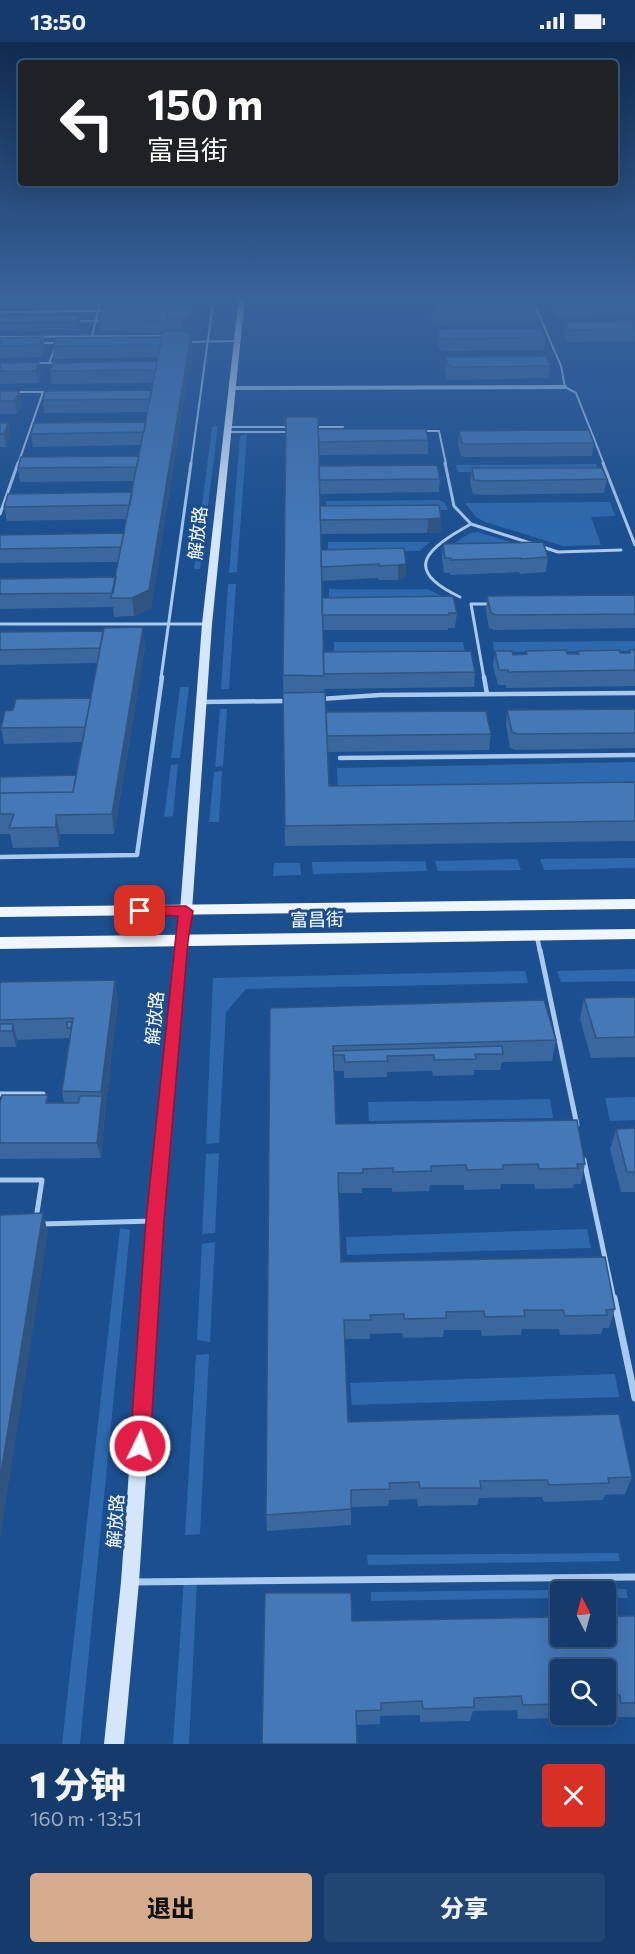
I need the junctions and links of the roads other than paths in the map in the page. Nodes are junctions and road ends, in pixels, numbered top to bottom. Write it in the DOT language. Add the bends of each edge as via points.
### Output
graph roads {
  1 [pos="204,375"];
  2 [pos="233,375"];
  3 [pos="563,375"];
  4 [pos="565,387"];
  5 [pos="232,388"];
  6 [pos="11,392"];
  7 [pos="297,427"];
  8 [pos="308,427"];
  9 [pos="343,427"];
  10 [pos="227,430"];
  11 [pos="345,431"];
  12 [pos="416,431"];
  13 [pos="298,432"];
  14 [pos="309,432"];
  15 [pos="0,514"];
  16 [pos="471,524"];
  17 [pos="635,545"];
  18 [pos="621,550"];
  19 [pos="460,597"];
  20 [pos="495,604"];
  21 [pos="0,624"];
  22 [pos="169,624"];
  23 [pos="207,624"];
  24 [pos="635,693"];
  25 [pos="487,694"];
  26 [pos="315,699"];
  27 [pos="294,701"];
  28 [pos="201,702"];
  29 [pos="635,755"];
  30 [pos="340,758"];
  31 [pos="0,857"];
  32 [pos="635,904"];
  33 [pos="186,911"];
  34 [pos="0,912"];
  35 [pos="635,934"];
  36 [pos="537,936"];
  37 [pos="181,941"];
  38 [pos="0,943"];
  39 [pos="0,1094"];
  40 [pos="43,1094"];
  41 [pos="579,1134"];
  42 [pos="584,1157"];
  43 [pos="0,1180"];
  44 [pos="155,1221"];
  45 [pos="635,1398"];
  46 [pos="635,1577"];
  47 [pos="130,1582"];
  48 [pos="114,1744"];
  1 -- 22 [label="lane"];
  2 -- 5 [label="street, 解放路"];
  3 -- 4 [label="lane"];
  4 -- 5 [label="street"];
  4 -- 17 [label="lane" via="576,393"];
  5 -- 10 [label="street, 解放路"];
  6 -- 15 [label="lane" via="43,392"];
  7 -- 10 [label="lane"];
  8 -- 9 [label="lane"];
  10 -- 13 [label="lane"];
  10 -- 23 [label="street, 解放路"];
  11 -- 14 [label="lane"];
  12 -- 16 [label="lane" via="439,431 454,506"];
  16 -- 18 [label="lane" via="558,552"];
  16 -- 19 [label="lane" via="428,552 424,564 440,590"];
  20 -- 25 [label="lane" via="471,604"];
  21 -- 22 [label="lane"];
  22 -- 23 [label="lane"];
  22 -- 31 [label="lane" via="137,855"];
  23 -- 28 [label="street, 解放路"];
  24 -- 25 [label="lane"];
  25 -- 26 [label="lane"];
  27 -- 28 [label="lane"];
  28 -- 33 [label="street, 解放路"];
  29 -- 30 [label="lane"];
  32 -- 33 [label="main road, 富昌街"];
  33 -- 34 [label="main road, 富昌街"];
  33 -- 37 [label="street, 解放路"];
  35 -- 36 [label="main road, 富昌街"];
  36 -- 37 [label="main road, 富昌街"];
  36 -- 41 [label="lane"];
  37 -- 38 [label="main road, 富昌街"];
  37 -- 44 [label="street, 解放路"];
  39 -- 40 [label="lane"];
  42 -- 45 [label="lane"];
  43 -- 44 [label="lane" via="42,1180 35,1224"];
  44 -- 47 [label="street, 解放路"];
  46 -- 47 [label="lane"];
  47 -- 48 [label="street, 解放路"];
}
